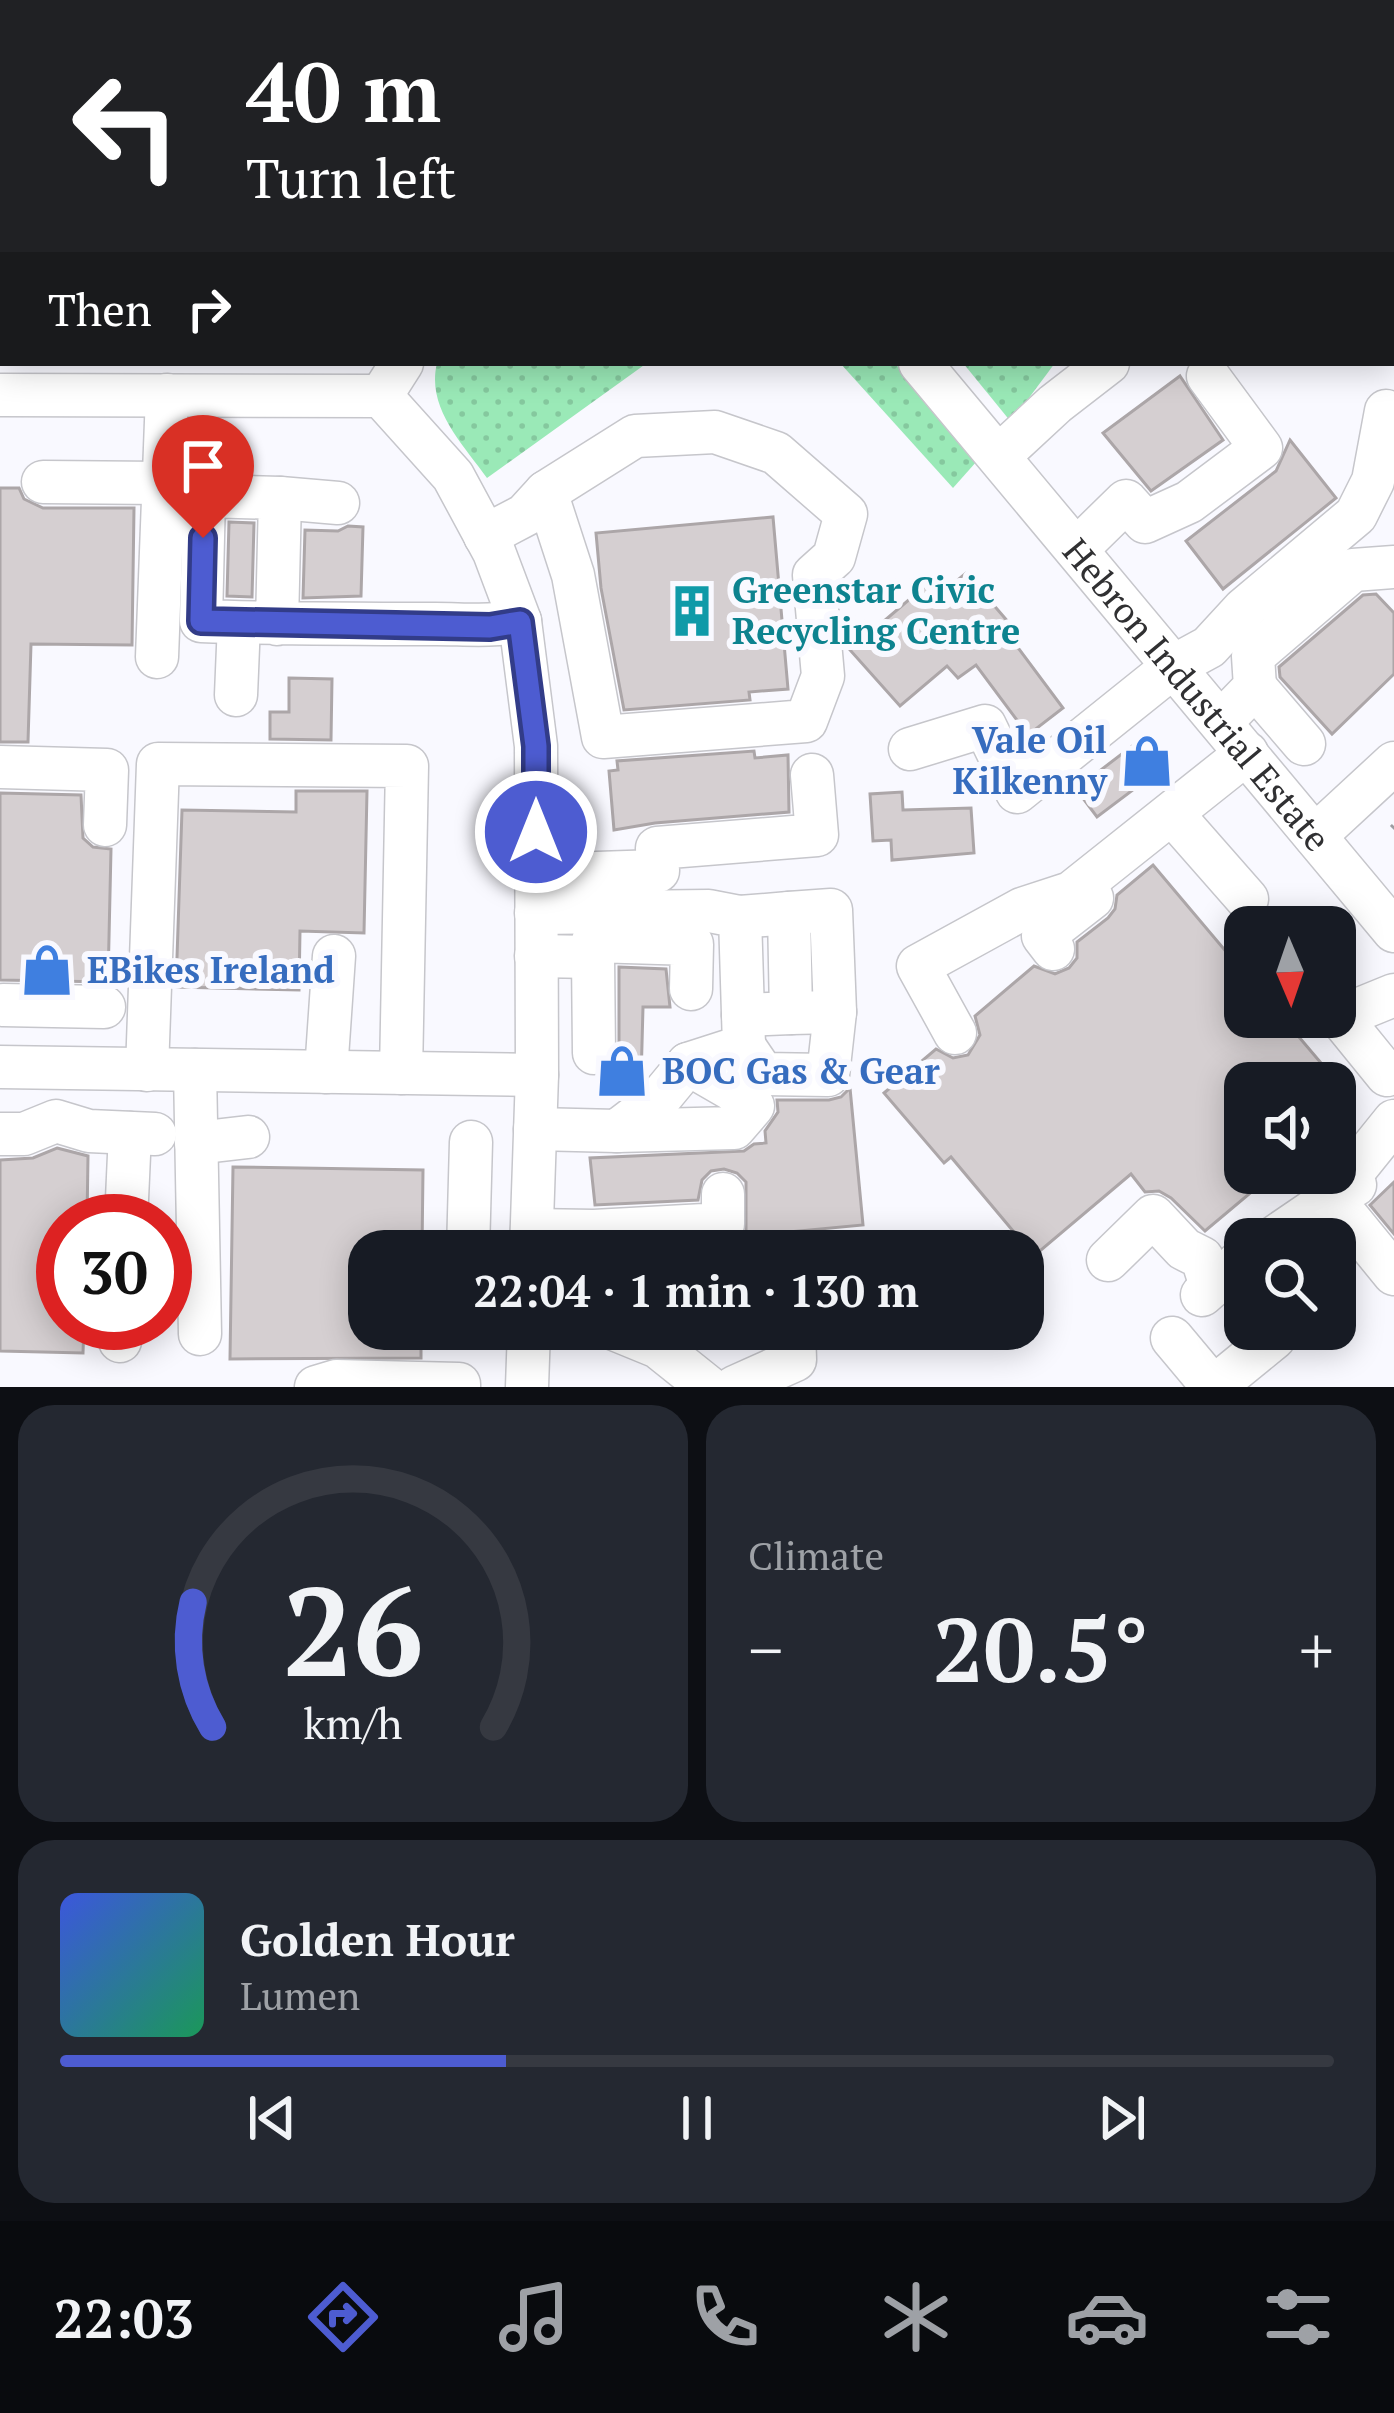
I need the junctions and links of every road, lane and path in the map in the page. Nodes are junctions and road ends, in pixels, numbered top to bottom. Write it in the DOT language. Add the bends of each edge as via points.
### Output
graph roads {
  1 [pos="922,366"];
  2 [pos="1104,366"];
  3 [pos="1208,376"];
  4 [pos="245,379"];
  5 [pos="392,379"];
  6 [pos="0,394"];
  7 [pos="166,395"];
  8 [pos="1386,411"];
  9 [pos="999,456"];
  10 [pos="43,482"];
  11 [pos="164,483"];
  12 [pos="546,492"];
  13 [pos="280,498"];
  14 [pos="338,503"];
  15 [pos="485,536"];
  16 [pos="1077,549"];
  17 [pos="1394,567"];
  18 [pos="520,622"];
  19 [pos="258,623"];
  20 [pos="157,657"];
  21 [pos="592,659"];
  22 [pos="526,664"];
  23 [pos="1174,666"];
  24 [pos="1255,688"];
  25 [pos="236,695"];
  26 [pos="1304,744"];
  27 [pos="1241,747"];
  28 [pos="910,749"];
  29 [pos="1394,763"];
  30 [pos="0,767"];
  31 [pos="812,775"];
  32 [pos="105,825"];
  33 [pos="1182,825"];
  34 [pos="1315,836"];
  35 [pos="536,894"];
  36 [pos="1250,906"];
  37 [pos="789,913"];
  38 [pos="740,917"];
  39 [pos="1394,931"];
  40 [pos="1054,949"];
  41 [pos="334,956"];
  42 [pos="536,956"];
  43 [pos="593,957"];
  44 [pos="692,989"];
  45 [pos="1394,995"];
  46 [pos="1,1004"];
  47 [pos="104,1007"];
  48 [pos="1356,1008"];
  49 [pos="836,1012"];
  50 [pos="791,1013"];
  51 [pos="744,1031"];
  52 [pos="955,1033"];
  53 [pos="1356,1036"];
  54 [pos="595,1053"];
  55 [pos="688,1064"];
  56 [pos="1,1067"];
  57 [pos="59,1069"];
  58 [pos="147,1070"];
  59 [pos="195,1070"];
  60 [pos="326,1072"];
  61 [pos="401,1073"];
  62 [pos="537,1075"];
  63 [pos="1388,1076"];
  64 [pos="56,1121"];
  65 [pos="1394,1121"];
  66 [pos="535,1129"];
  67 [pos="616,1131"];
  68 [pos="0,1134"];
  69 [pos="160,1137"];
  70 [pos="248,1137"];
  71 [pos="471,1142"];
  72 [pos="1394,1162"];
  73 [pos="137,1194"];
  74 [pos="723,1194"];
  75 [pos="1332,1198"];
  76 [pos="1303,1218"];
  77 [pos="469,1230"];
  78 [pos="532,1230"];
  79 [pos="612,1230"];
  80 [pos="1108,1260"];
  81 [pos="1394,1274"];
  82 [pos="1224,1275"];
  83 [pos="200,1334"];
  84 [pos="1172,1338"];
  85 [pos="528,1350"];
  86 [pos="681,1350"];
  87 [pos="795,1350"];
  88 [pos="1262,1350"];
  89 [pos="1231,1382"];
  90 [pos="316,1387"];
  91 [pos="459,1387"];
  92 [pos="527,1387"];
  93 [pos="708,1387"];
  94 [pos="735,1387"];
  1 -- 9 [label="street, Hebron Industrial Estate"];
  2 -- 9 [label="street"];
  3 -- 16 [label="street" via="1262,448 1189,502 1145,522 1115,488"];
  4 -- 5 [label="street"];
  4 -- 7 [label="street"];
  5 -- 15 [label="street"];
  6 -- 7 [label="street"];
  7 -- 11 [label="street"];
  8 -- 23 [label="street" via="1373,482 1356,514 1209,647"];
  9 -- 16 [label="street, Hebron Industrial Estate"];
  10 -- 11 [label="street"];
  11 -- 20 [label="street"];
  12 -- 15 [label="street" via="525,515"];
  12 -- 21 [label="street"];
  12 -- 21 [label="street" via="635,436 715,432 776,453 845,514 834,557 814,575 823,676 806,721 603,737"];
  13 -- 14 [label="street"];
  13 -- 19 [label="street"];
  13 -- 19 [label="street" via="204,496 201,621"];
  15 -- 18 [label="street"];
  16 -- 23 [label="street, Hebron Industrial Estate"];
  17 -- 24 [label="street" via="1353,570 1253,656"];
  18 -- 19 [label="street"];
  18 -- 22 [label="street"];
  19 -- 25 [label="street"];
  21 -- 22 [label="street"];
  22 -- 35 [label="street" via="536,746"];
  23 -- 27 [label="street, Hebron Industrial Estate"];
  23 -- 28 [label="street" via="1017,792 985,726"];
  24 -- 26 [label="street"];
  24 -- 27 [label="street"];
  27 -- 33 [label="street"];
  27 -- 34 [label="street, Hebron Industrial Estate"];
  27 -- 52 [label="street" via="1071,893 1022,909 918,966"];
  29 -- 34 [label="street"];
  30 -- 32 [label="street" via="107,770"];
  31 -- 35 [label="street" via="817,836 657,848 658,871"];
  33 -- 36 [label="street"];
  33 -- 40 [label="street" via="1043,936"];
  34 -- 39 [label="street, Hebron Industrial Estate"];
  35 -- 38 [label="street"];
  35 -- 42 [label="street"];
  37 -- 38 [label="street"];
  37 -- 49 [label="street" via="831,910"];
  37 -- 50 [label="street"];
  38 -- 51 [label="street"];
  41 -- 60 [label="street"];
  42 -- 43 [label="street"];
  42 -- 62 [label="street"];
  43 -- 44 [label="street" via="593,941 692,944"];
  43 -- 54 [label="street"];
  45 -- 48 [label="street"];
  46 -- 47 [label="street"];
  46 -- 56 [label="street"];
  49 -- 50 [label="street"];
  49 -- 51 [label="street" via="828,1075 764,1074"];
  50 -- 51 [label="street"];
  51 -- 55 [label="street"];
  53 -- 63 [label="street"];
  55 -- 67 [label="street"];
  55 -- 67 [label="street" via="753,1106 734,1128"];
  56 -- 57 [label="street"];
  57 -- 58 [label="street"];
  57 -- 64 [label="street"];
  58 -- 59 [label="street"];
  58 -- 61 [label="street" via="158,764 384,765 406,766"];
  59 -- 60 [label="street"];
  59 -- 69 [label="street"];
  60 -- 61 [label="street"];
  61 -- 62 [label="street"];
  62 -- 66 [label="street"];
  64 -- 68 [label="street"];
  64 -- 69 [label="street"];
  65 -- 75 [label="street"];
  66 -- 67 [label="street"];
  66 -- 78 [label="street"];
  69 -- 70 [label="street"];
  69 -- 73 [label="street"];
  69 -- 83 [label="street"];
  71 -- 77 [label="street"];
  72 -- 75 [label="street"];
  74 -- 79 [label="street" via="723,1224"];
  75 -- 76 [label="street"];
  75 -- 81 [label="street"];
  80 -- 82 [label="street" via="1153,1216 1202,1258 1206,1290"];
  84 -- 89 [label="street"];
  85 -- 92 [label="street"];
  86 -- 93 [label="street"];
  87 -- 94 [label="street" via="795,1360"];
  88 -- 89 [label="street"];
  90 -- 91 [label="street"];
}
